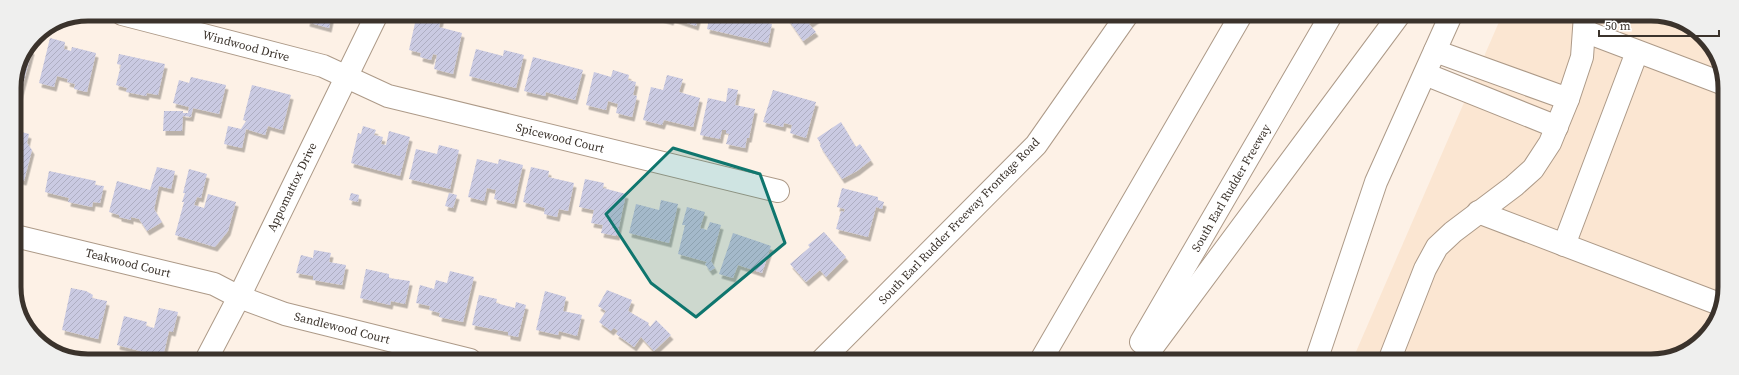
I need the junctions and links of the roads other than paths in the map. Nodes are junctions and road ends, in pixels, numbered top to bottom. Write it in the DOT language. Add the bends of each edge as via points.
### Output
graph roads {
  1 [pos="149,21"];
  2 [pos="374,21"];
  3 [pos="1123,21"];
  4 [pos="1238,21"];
  5 [pos="1328,21"];
  6 [pos="1395,21"];
  7 [pos="1448,21"];
  8 [pos="1584,23"];
  9 [pos="1435,51"];
  10 [pos="1637,52"];
  11 [pos="1425,74"];
  12 [pos="346,76"];
  13 [pos="1718,82"];
  14 [pos="1568,100"];
  15 [pos="1557,127"];
  16 [pos="778,191"];
  17 [pos="1478,212"];
  18 [pos="21,237"];
  19 [pos="1564,245"];
  20 [pos="239,297"];
  21 [pos="1716,303"];
  22 [pos="209,354"];
  23 [pos="446,354"];
  24 [pos="828,354"];
  25 [pos="1044,354"];
  26 [pos="1134,354"];
  27 [pos="1147,354"];
  28 [pos="1318,354"];
  29 [pos="1398,354"];
  1 -- 12 [label="main road, Windwood Drive" via="323,66"];
  2 -- 12 [label="main road, Appomattox Drive"];
  3 -- 24 [label="main road, South Earl Rudder Freeway Frontage Road" via="1036,145"];
  4 -- 25 [label="main road"];
  5 -- 26 [label="main road, South Earl Rudder Freeway"];
  6 -- 27 [label="main road"];
  7 -- 9 [label="main road"];
  8 -- 10 [label="main road"];
  8 -- 14 [label="main road" via="1582,56"];
  9 -- 11 [label="main road"];
  9 -- 14 [label="main road"];
  10 -- 13 [label="main road"];
  10 -- 19 [label="main road"];
  11 -- 15 [label="main road"];
  11 -- 28 [label="main road" via="1376,182"];
  12 -- 16 [label="main road, Spicewood Court" via="388,96"];
  12 -- 20 [label="main road, Appomattox Drive"];
  14 -- 15 [label="main road"];
  15 -- 17 [label="main road" via="1532,169 1514,186"];
  17 -- 19 [label="main road"];
  17 -- 29 [label="main road" via="1438,247 1425,269"];
  18 -- 20 [label="main road, Teakwood Court" via="214,284"];
  19 -- 21 [label="main road"];
  20 -- 22 [label="main road, Appomattox Drive"];
  20 -- 23 [label="main road, Sandlewood Court" via="285,314"];
}
